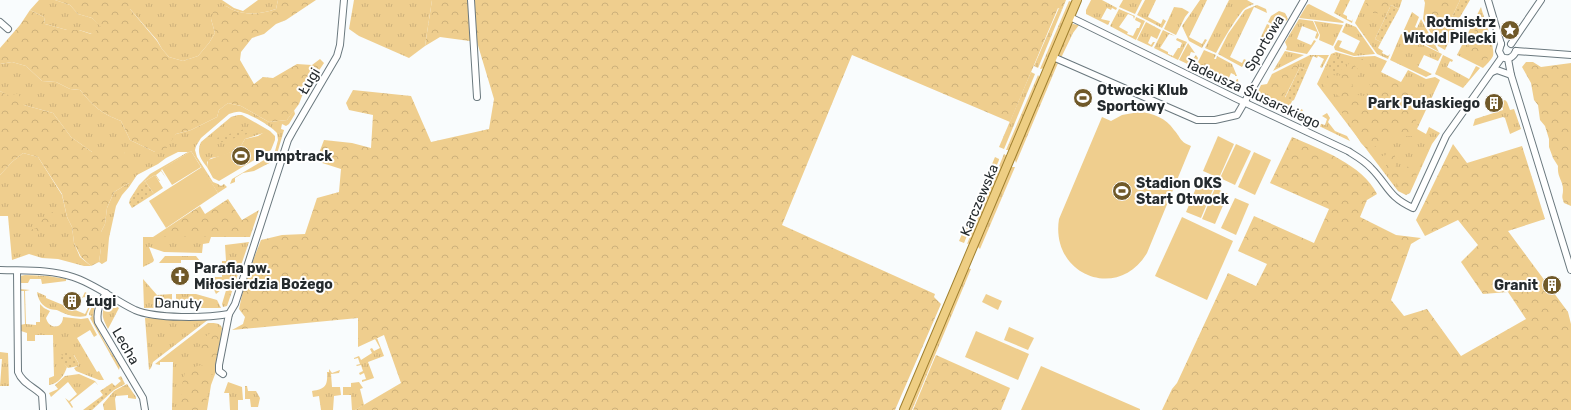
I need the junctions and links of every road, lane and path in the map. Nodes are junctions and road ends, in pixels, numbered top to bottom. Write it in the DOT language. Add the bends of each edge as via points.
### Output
graph roads {
  1 [pos="344,0"];
  2 [pos="471,0"];
  3 [pos="1077,0"];
  4 [pos="1304,0"];
  5 [pos="1488,0"];
  6 [pos="1541,0"];
  7 [pos="1070,17"];
  8 [pos="0,22"];
  9 [pos="8,29"];
  10 [pos="1501,44"];
  11 [pos="1512,44"];
  12 [pos="1516,52"];
  13 [pos="1571,56"];
  14 [pos="1053,57"];
  15 [pos="1505,58"];
  16 [pos="1490,73"];
  17 [pos="1511,75"];
  18 [pos="477,97"];
  19 [pos="1244,102"];
  20 [pos="0,270"];
  21 [pos="1571,270"];
  22 [pos="17,271"];
  23 [pos="106,293"];
  24 [pos="229,314"];
  25 [pos="223,374"];
  26 [pos="44,410"];
  27 [pos="145,410"];
  28 [pos="904,410"];
  1 -- 24 [label="street, Ługi" via="337,56 288,140 235,304"];
  2 -- 18 [label="street"];
  3 -- 7 [label="main road, Karczewska"];
  4 -- 19 [label="street, Sportowa"];
  5 -- 10 [label="street"];
  6 -- 11 [label="street"];
  7 -- 14 [label="main road, Karczewska"];
  7 -- 19 [label="street, Tadeusza Ślusarskiego"];
  8 -- 9 [label="street"];
  10 -- 11 [label="street"];
  10 -- 15 [label="street" via="1499,51"];
  11 -- 12 [label="street"];
  12 -- 13 [label="street"];
  12 -- 15 [label="street" via="1512,57"];
  14 -- 19 [label="street, Sportowa" via="1197,120 1215,120 1237,115"];
  14 -- 28 [label="main road, Karczewska"];
  15 -- 16 [label="street"];
  15 -- 17 [label="street"];
  16 -- 17 [label="street" via="1497,70"];
  16 -- 19 [label="street, Tadeusza Ślusarskiego" via="1446,136 1413,208 1389,192 1372,168 1348,151"];
  17 -- 21 [label="street"];
  20 -- 22 [label="street, Danuty"];
  22 -- 23 [label="street, Danuty" via="45,271 65,275 80,279"];
  22 -- 26 [label="street" via="18,372 22,379 42,395"];
  23 -- 24 [label="street, Danuty" via="147,314"];
  23 -- 27 [label="street, Lecha" via="98,309 98,322 143,398"];
  24 -- 25 [label="street, Ługi" via="219,365 219,370"];
}
